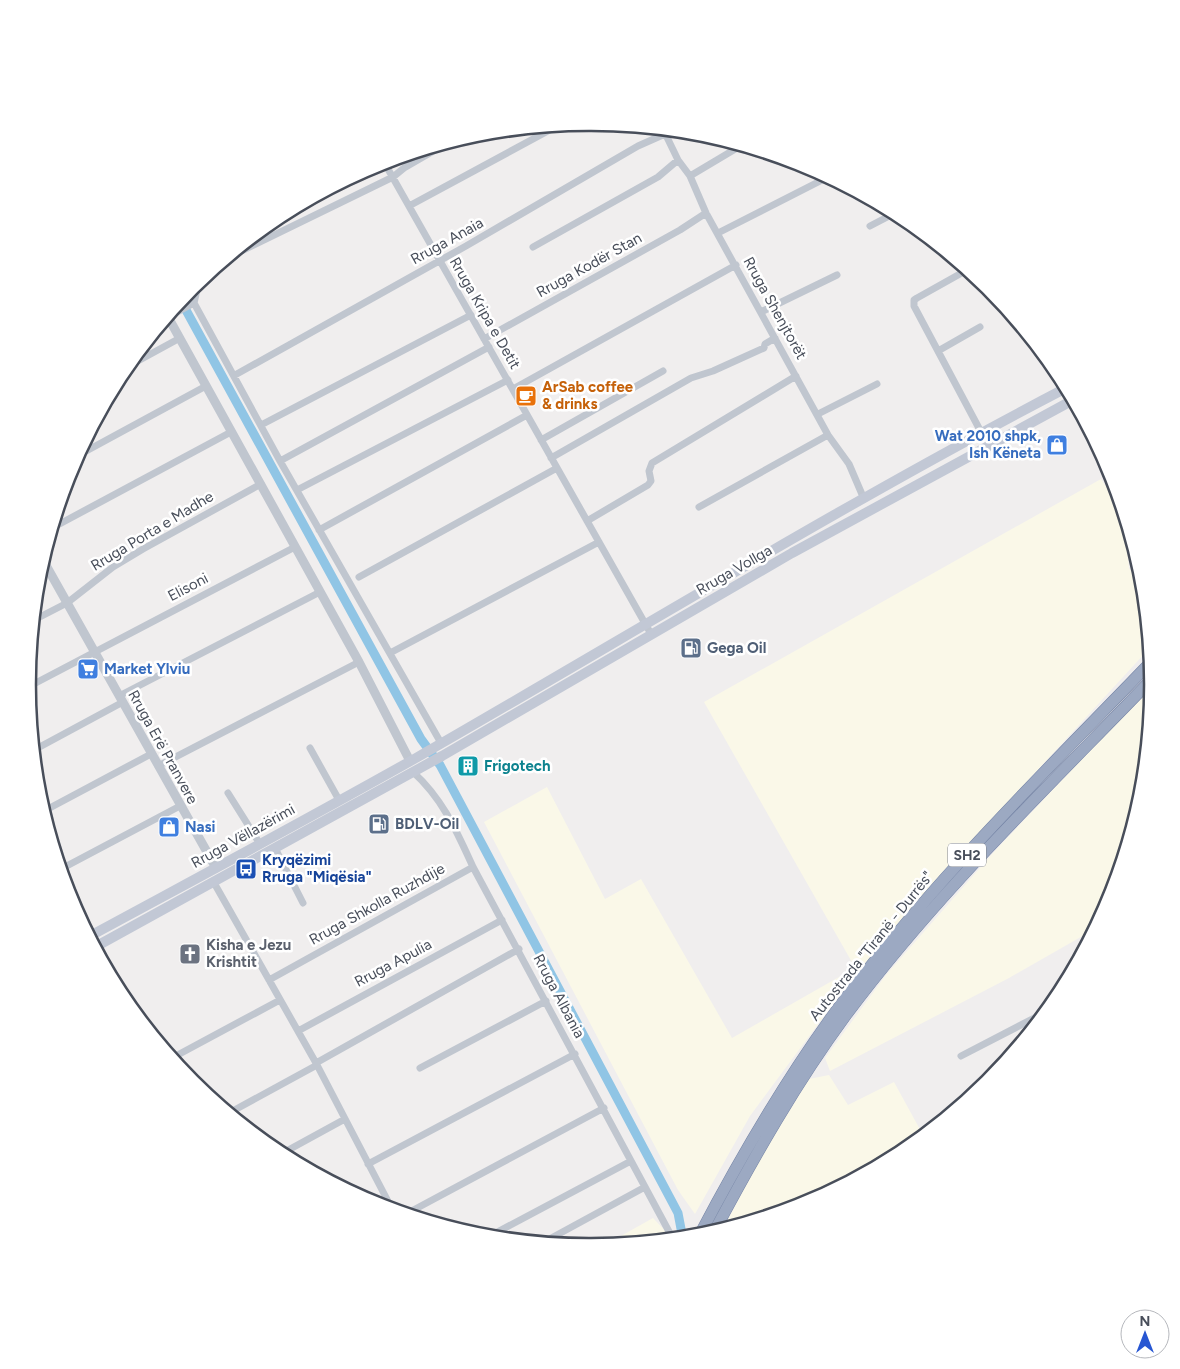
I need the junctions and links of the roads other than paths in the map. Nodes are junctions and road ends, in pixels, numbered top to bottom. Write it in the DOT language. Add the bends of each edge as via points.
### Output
graph roads {
  1 [pos="545,133"];
  2 [pos="660,135"];
  3 [pos="667,136"];
  4 [pos="734,150"];
  5 [pos="424,157"];
  6 [pos="678,160"];
  7 [pos="388,169"];
  8 [pos="690,176"];
  9 [pos="393,177"];
  10 [pos="820,181"];
  11 [pos="409,206"];
  12 [pos="706,213"];
  13 [pos="887,217"];
  14 [pos="870,226"];
  15 [pos="718,233"];
  16 [pos="252,246"];
  17 [pos="533,247"];
  18 [pos="440,261"];
  19 [pos="736,265"];
  20 [pos="961,273"];
  21 [pos="837,275"];
  22 [pos="195,296"];
  23 [pos="193,304"];
  24 [pos="760,310"];
  25 [pos="181,311"];
  26 [pos="471,315"];
  27 [pos="171,322"];
  28 [pos="980,328"];
  29 [pos="180,338"];
  30 [pos="484,338"];
  31 [pos="775,338"];
  32 [pos="489,347"];
  33 [pos="938,351"];
  34 [pos="143,359"];
  35 [pos="663,370"];
  36 [pos="234,375"];
  37 [pos="796,376"];
  38 [pos="508,380"];
  39 [pos="876,384"];
  40 [pos="206,386"];
  41 [pos="513,389"];
  42 [pos="1059,391"];
  43 [pos="1067,403"];
  44 [pos="818,414"];
  45 [pos="527,415"];
  46 [pos="261,426"];
  47 [pos="231,432"];
  48 [pos="981,432"];
  49 [pos="828,435"];
  50 [pos="541,440"];
  51 [pos="88,450"];
  52 [pos="551,458"];
  53 [pos="280,461"];
  54 [pos="557,468"];
  55 [pos="261,484"];
  56 [pos="297,490"];
  57 [pos="864,499"];
  58 [pos="699,507"];
  59 [pos="587,521"];
  60 [pos="61,523"];
  61 [pos="320,530"];
  62 [pos="599,542"];
  63 [pos="295,547"];
  64 [pos="48,570"];
  65 [pos="359,576"];
  66 [pos="320,592"];
  67 [pos="67,603"];
  68 [pos="40,617"];
  69 [pos="645,624"];
  70 [pos="651,634"];
  71 [pos="94,651"];
  72 [pos="390,653"];
  73 [pos="358,662"];
  74 [pos="1144,670"];
  75 [pos="36,683"];
  76 [pos="1144,688"];
  77 [pos="121,699"];
  78 [pos="440,744"];
  79 [pos="40,747"];
  80 [pos="310,748"];
  81 [pos="152,754"];
  82 [pos="412,760"];
  83 [pos="158,766"];
  84 [pos="416,770"];
  85 [pos="228,793"];
  86 [pos="339,800"];
  87 [pos="180,806"];
  88 [pos="50,808"];
  89 [pos="260,844"];
  90 [pos="275,848"];
  91 [pos="68,866"];
  92 [pos="216,868"];
  93 [pos="473,868"];
  94 [pos="213,881"];
  95 [pos="303,903"];
  96 [pos="502,920"];
  97 [pos="95,933"];
  98 [pos="101,944"];
  99 [pos="519,949"];
  100 [pos="269,980"];
  101 [pos="280,1000"];
  102 [pos="546,1001"];
  103 [pos="1030,1020"];
  104 [pos="298,1031"];
  105 [pos="575,1054"];
  106 [pos="178,1055"];
  107 [pos="962,1056"];
  108 [pos="316,1064"];
  109 [pos="420,1068"];
  110 [pos="604,1108"];
  111 [pos="235,1109"];
  112 [pos="345,1120"];
  113 [pos="290,1150"];
  114 [pos="631,1161"];
  115 [pos="368,1164"];
  116 [pos="645,1187"];
  117 [pos="385,1199"];
  118 [pos="414,1210"];
  119 [pos="719,1223"];
  120 [pos="704,1226"];
  121 [pos="499,1231"];
  122 [pos="670,1233"];
  123 [pos="553,1237"];
  1 -- 11 [label="street"];
  2 -- 18 [label="street, Rruga Anaia"];
  3 -- 6 [label="street, Rruga Shenjtorët"];
  4 -- 8 [label="street"];
  5 -- 9 [label="street"];
  6 -- 8 [label="street, Rruga Shenjtorët"];
  6 -- 17 [label="street" via="658,177"];
  7 -- 9 [label="street, Rruga Kripa e Detit"];
  8 -- 12 [label="street, Rruga Shenjtorët"];
  9 -- 11 [label="street, Rruga Kripa e Detit"];
  9 -- 16 [label="street"];
  10 -- 15 [label="street"];
  11 -- 18 [label="street, Rruga Kripa e Detit"];
  12 -- 15 [label="street, Rruga Shenjtorët"];
  12 -- 30 [label="street, Rruga Kodër Stan"];
  13 -- 14 [label="street"];
  15 -- 19 [label="street, Rruga Shenjtorët"];
  18 -- 26 [label="street, Rruga Kripa e Detit"];
  18 -- 36 [label="street, Rruga Anaia"];
  19 -- 24 [label="street, Rruga Shenjtorët"];
  19 -- 41 [label="street"];
  20 -- 33 [label="street" via="914,300 914,306"];
  21 -- 24 [label="street" via="763,312"];
  22 -- 23 [label="street"];
  23 -- 25 [label="street"];
  23 -- 36 [label="street"];
  24 -- 31 [label="street, Rruga Shenjtorët"];
  26 -- 30 [label="street, Rruga Kripa e Detit"];
  26 -- 46 [label="street"];
  27 -- 29 [label="street"];
  28 -- 33 [label="street"];
  29 -- 34 [label="street"];
  29 -- 40 [label="street"];
  30 -- 32 [label="street, Rruga Kripa e Detit"];
  31 -- 37 [label="street, Rruga Shenjtorët"];
  31 -- 52 [label="street" via="764,348 691,378"];
  32 -- 38 [label="street, Rruga Kripa e Detit"];
  32 -- 53 [label="street"];
  33 -- 48 [label="street"];
  35 -- 50 [label="street"];
  36 -- 46 [label="street"];
  37 -- 44 [label="street, Rruga Shenjtorët"];
  37 -- 59 [label="street" via="652,463 648,485"];
  38 -- 41 [label="street, Rruga Kripa e Detit"];
  38 -- 56 [label="street"];
  39 -- 44 [label="street"];
  40 -- 47 [label="street"];
  40 -- 51 [label="street"];
  41 -- 45 [label="street, Rruga Kripa e Detit"];
  42 -- 48 [label="main road, Rruga Vollga"];
  43 -- 70 [label="main road, Rruga Vollga"];
  44 -- 49 [label="street, Rruga Shenjtorët"];
  45 -- 50 [label="street, Rruga Kripa e Detit"];
  45 -- 61 [label="street"];
  46 -- 53 [label="street"];
  47 -- 55 [label="street"];
  47 -- 60 [label="street"];
  48 -- 57 [label="main road, Rruga Vollga"];
  49 -- 57 [label="street, Rruga Shenjtorët" via="852,469"];
  49 -- 58 [label="street"];
  50 -- 52 [label="street, Rruga Kripa e Detit"];
  52 -- 54 [label="street, Rruga Kripa e Detit"];
  53 -- 56 [label="street"];
  54 -- 59 [label="street, Rruga Kripa e Detit"];
  54 -- 65 [label="street"];
  55 -- 63 [label="street"];
  55 -- 67 [label="street, Rruga Porta e Madhe" via="113,568"];
  56 -- 61 [label="street"];
  57 -- 69 [label="main road, Rruga Vollga"];
  59 -- 62 [label="street, Rruga Kripa e Detit"];
  61 -- 72 [label="street"];
  62 -- 69 [label="street, Rruga Kripa e Detit"];
  62 -- 72 [label="street"];
  63 -- 66 [label="street"];
  63 -- 71 [label="street, Elisoni"];
  64 -- 67 [label="street, Rruga Erë Pranvere"];
  66 -- 73 [label="street"];
  66 -- 77 [label="street"];
  67 -- 68 [label="street, Rruga Porta e Madhe"];
  67 -- 71 [label="street, Rruga Erë Pranvere"];
  69 -- 70 [label="street, Rruga Kripa e Detit"];
  69 -- 78 [label="main road, Rruga Vollga"];
  70 -- 84 [label="main road, Rruga Vollga"];
  71 -- 75 [label="street, Elisoni"];
  71 -- 77 [label="street, Rruga Erë Pranvere"];
  72 -- 78 [label="street"];
  73 -- 82 [label="street"];
  73 -- 83 [label="street"];
  74 -- 120 [label="highway, Autostrada \"Tiranë - Durrës\" / SH2" via="945,879 880,955 837,1010 772,1105"];
  76 -- 119 [label="highway, Autostrada \"Tiranë - Durrës\" / SH2" via="957,882 859,999 776,1120"];
  77 -- 79 [label="street"];
  77 -- 81 [label="street, Rruga Erë Pranvere"];
  78 -- 82 [label="main road, Rruga Vollga"];
  80 -- 86 [label="street"];
  81 -- 83 [label="street, Rruga Erë Pranvere"];
  81 -- 88 [label="street"];
  82 -- 86 [label="main road, Rruga Vëllazërimi"];
  83 -- 87 [label="street, Rruga Erë Pranvere"];
  84 -- 90 [label="main road, Rruga Vëllazërimi"];
  84 -- 93 [label="street, Rruga Albania" via="448,813"];
  85 -- 89 [label="street"];
  86 -- 89 [label="main road, Rruga Vëllazërimi"];
  87 -- 91 [label="street"];
  87 -- 92 [label="street, Rruga Erë Pranvere"];
  89 -- 92 [label="main road, Rruga Vëllazërimi"];
  90 -- 94 [label="main road, Rruga Vëllazërimi"];
  90 -- 95 [label="street"];
  92 -- 97 [label="main road, Rruga Vëllazërimi"];
  93 -- 96 [label="street, Rruga Albania"];
  93 -- 100 [label="street, Rruga Shkolla Ruzhdije"];
  94 -- 98 [label="main road, Rruga Vëllazërimi"];
  94 -- 100 [label="street"];
  96 -- 99 [label="street, Rruga Albania"];
  96 -- 104 [label="street, Rruga Apulia"];
  99 -- 102 [label="street, Rruga Albania"];
  99 -- 108 [label="street"];
  100 -- 101 [label="street"];
  101 -- 104 [label="street"];
  101 -- 106 [label="street"];
  102 -- 105 [label="street, Rruga Albania"];
  102 -- 109 [label="street"];
  103 -- 107 [label="street"];
  104 -- 108 [label="street"];
  105 -- 110 [label="street, Rruga Albania"];
  105 -- 115 [label="street"];
  108 -- 111 [label="street"];
  108 -- 112 [label="street"];
  110 -- 114 [label="street, Rruga Albania"];
  110 -- 118 [label="street"];
  112 -- 113 [label="street"];
  112 -- 115 [label="street"];
  114 -- 116 [label="street, Rruga Albania"];
  114 -- 121 [label="street"];
  115 -- 117 [label="street"];
  116 -- 122 [label="street, Rruga Albania"];
  116 -- 123 [label="street"];
}
